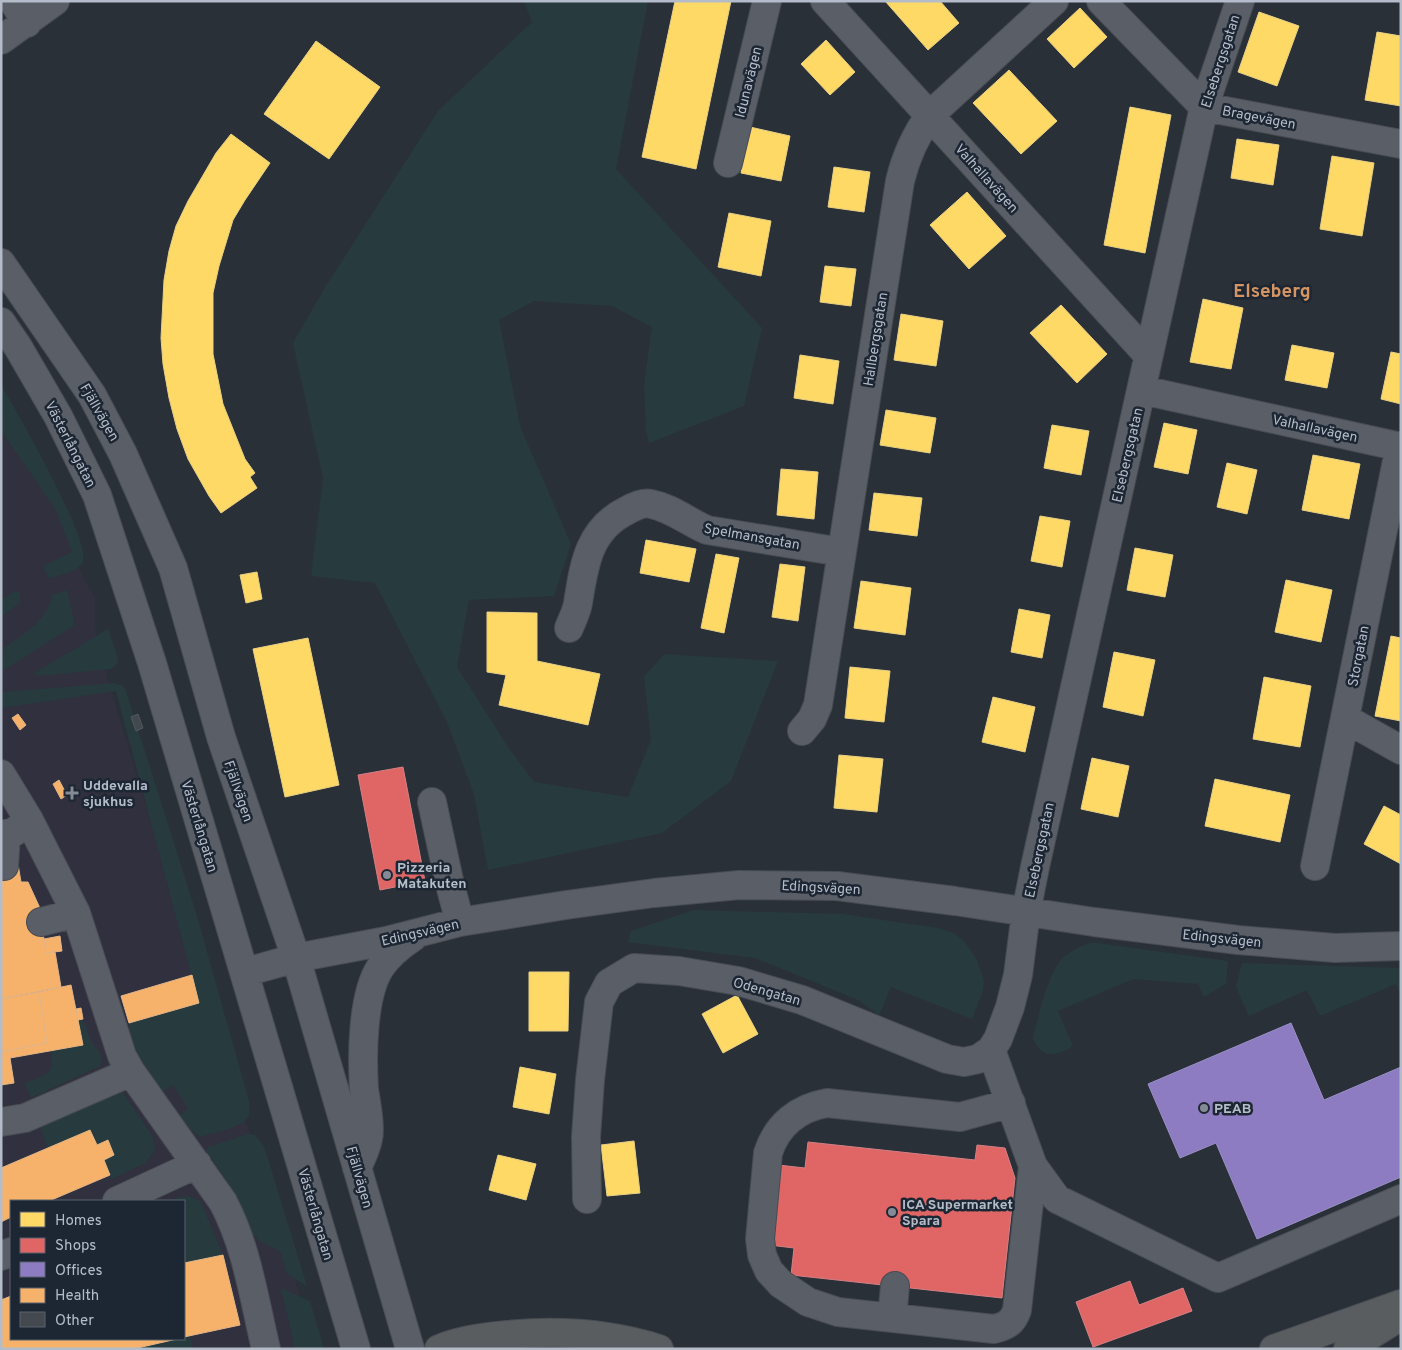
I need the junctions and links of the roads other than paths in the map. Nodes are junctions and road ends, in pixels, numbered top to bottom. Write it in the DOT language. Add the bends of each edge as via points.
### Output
graph roads {
  1 [pos="55,1"];
  2 [pos="767,1"];
  3 [pos="825,1"];
  4 [pos="1054,1"];
  5 [pos="1101,1"];
  6 [pos="1240,1"];
  7 [pos="20,12"];
  8 [pos="1,40"];
  9 [pos="1204,107"];
  10 [pos="930,115"];
  11 [pos="1401,144"];
  12 [pos="728,163"];
  13 [pos="1,264"];
  14 [pos="1,322"];
  15 [pos="1148,355"];
  16 [pos="1142,390"];
  17 [pos="1400,447"];
  18 [pos="841,552"];
  19 [pos="569,628"];
  20 [pos="1346,719"];
  21 [pos="802,731"];
  22 [pos="1401,750"];
  23 [pos="1,774"];
  24 [pos="432,802"];
  25 [pos="29,820"];
  26 [pos="4,834"];
  27 [pos="4,866"];
  28 [pos="1315,866"];
  29 [pos="1026,912"];
  30 [pos="76,913"];
  31 [pos="41,922"];
  32 [pos="460,922"];
  33 [pos="419,933"];
  34 [pos="1401,946"];
  35 [pos="296,958"];
  36 [pos="246,972"];
  37 [pos="991,1050"];
  38 [pos="131,1072"];
  39 [pos="1010,1103"];
  40 [pos="1,1122"];
  41 [pos="197,1164"];
  42 [pos="1033,1166"];
  43 [pos="357,1168"];
  44 [pos="1401,1198"];
  45 [pos="587,1199"];
  46 [pos="120,1200"];
  47 [pos="895,1286"];
  48 [pos="1401,1304"];
  49 [pos="1401,1316"];
  50 [pos="892,1318"];
  51 [pos="266,1349"];
  52 [pos="356,1349"];
  53 [pos="410,1349"];
  54 [pos="439,1349"];
  55 [pos="659,1349"];
  56 [pos="1274,1349"];
  57 [pos="1348,1349"];
  1 -- 7 [label="street"];
  2 -- 12 [label="street, Idunavägen"];
  3 -- 10 [label="street, Valhallavägen"];
  4 -- 10 [label="street, Hallbergsgatan"];
  5 -- 9 [label="street, Bragevägen"];
  6 -- 9 [label="street, Elsebergsgatan"];
  7 -- 8 [label="street"];
  9 -- 11 [label="street, Bragevägen"];
  9 -- 15 [label="street, Elsebergsgatan"];
  10 -- 15 [label="street, Valhallavägen"];
  10 -- 18 [label="street, Hallbergsgatan" via="911,146 900,181"];
  13 -- 35 [label="street, Fjällvägen" via="92,395 123,454 173,568 221,737"];
  14 -- 36 [label="street, Västerlångatan" via="58,416 97,495"];
  15 -- 16 [label="street, Elsebergsgatan"];
  16 -- 17 [label="street, Valhallavägen"];
  16 -- 29 [label="street, Elsebergsgatan"];
  17 -- 20 [label="street, Storgatan"];
  18 -- 19 [label="street, Spelmansgatan" via="707,530 666,508 649,503 636,506 618,515 593,542"];
  18 -- 21 [label="street, Hallbergsgatan" via="818,705"];
  20 -- 22 [label="street"];
  20 -- 28 [label="street, Storgatan"];
  23 -- 25 [label="street"];
  24 -- 32 [label="street"];
  25 -- 26 [label="street" via="14,832"];
  25 -- 30 [label="street"];
  26 -- 27 [label="street"];
  29 -- 32 [label="street, Edingsvägen" via="837,886 740,885 654,893"];
  29 -- 34 [label="street, Edingsvägen" via="1238,940 1335,948"];
  29 -- 37 [label="street" via="1010,1007"];
  30 -- 31 [label="street"];
  30 -- 38 [label="street" via="116,1038"];
  32 -- 33 [label="street, Edingsvägen"];
  33 -- 35 [label="street, Edingsvägen"];
  33 -- 43 [label="street" via="389,957 372,985 363,1046 369,1138"];
  35 -- 36 [label="street, Edingsvägen"];
  35 -- 43 [label="street, Fjällvägen"];
  36 -- 52 [label="street, Västerlångatan"];
  37 -- 39 [label="street"];
  37 -- 45 [label="street, Odengatan" via="978,1059 964,1062 947,1059 802,1000 738,981 679,971 634,968 609,982 599,1002 586,1137"];
  38 -- 40 [label="street" via="25,1118"];
  38 -- 41 [label="street"];
  39 -- 42 [label="street"];
  39 -- 50 [label="street" via="960,1117 827,1103 806,1108 790,1118 772,1141 768,1153 760,1239 769,1271 780,1284 823,1308"];
  41 -- 46 [label="street"];
  41 -- 51 [label="street" via="234,1222"];
  42 -- 44 [label="street" via="1057,1199 1218,1278"];
  42 -- 50 [label="street" via="1017,1310 1010,1323 994,1329"];
  43 -- 53 [label="street, Fjällvägen"];
  47 -- 50 [label="street"];
  48 -- 56 [label="highway"];
  49 -- 57 [label="highway"];
  54 -- 55 [label="highway" via="485,1337 558,1332 625,1339"];
}
